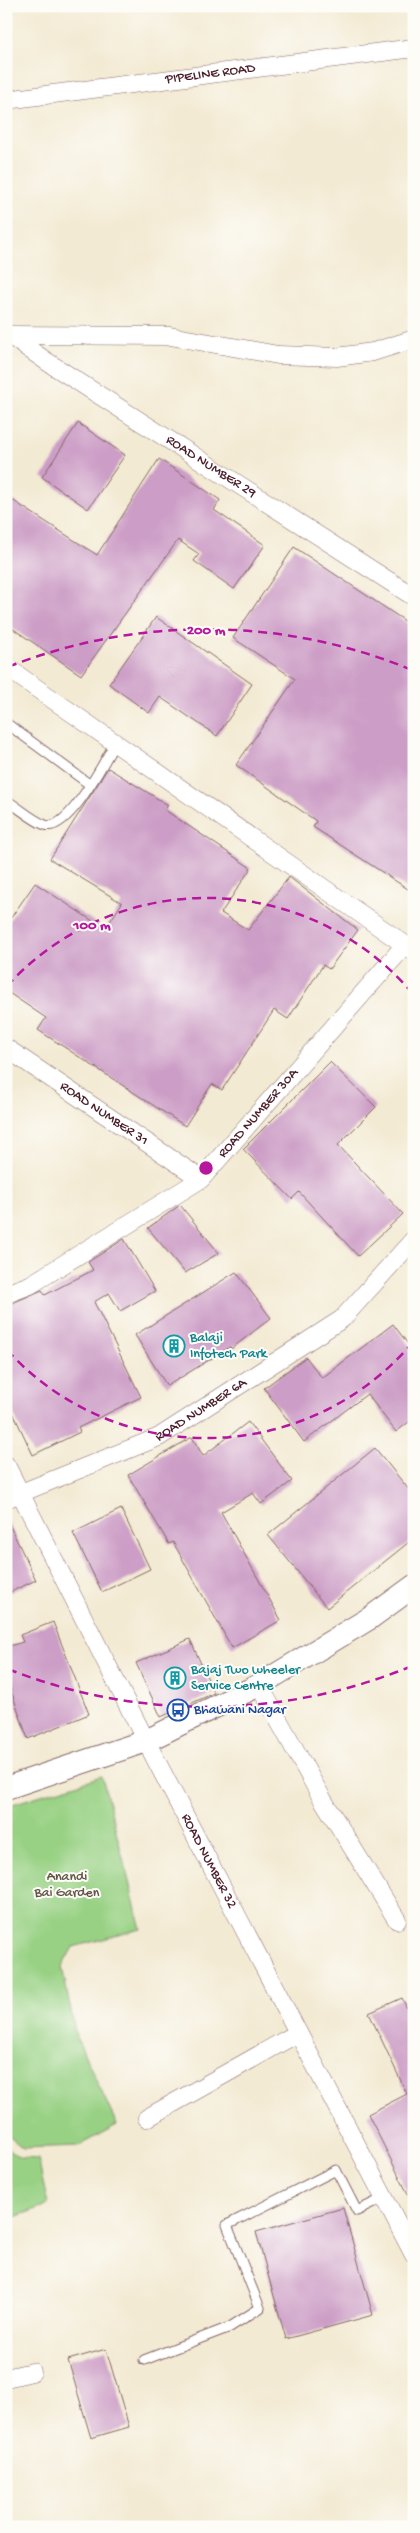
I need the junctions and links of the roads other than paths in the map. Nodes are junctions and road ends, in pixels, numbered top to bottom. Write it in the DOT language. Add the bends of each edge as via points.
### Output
graph roads {
  1 [pos="414,48"];
  2 [pos="6,100"];
  3 [pos="8,335"];
  4 [pos="414,339"];
  5 [pos="414,597"];
  6 [pos="6,667"];
  7 [pos="6,723"];
  8 [pos="115,743"];
  9 [pos="90,784"];
  10 [pos="6,800"];
  11 [pos="410,948"];
  12 [pos="6,1048"];
  13 [pos="201,1179"];
  14 [pos="414,1239"];
  15 [pos="6,1294"];
  16 [pos="6,1465"];
  17 [pos="14,1496"];
  18 [pos="414,1586"];
  19 [pos="259,1685"];
  20 [pos="146,1741"];
  21 [pos="6,1788"];
  22 [pos="397,1920"];
  23 [pos="298,2033"];
  24 [pos="147,2118"];
  25 [pos="384,2198"];
  26 [pos="414,2255"];
  27 [pos="144,2360"];
  28 [pos="32,2372"];
  29 [pos="6,2378"];
  1 -- 2 [label="street, PIPELINE ROAD"];
  3 -- 4 [label="street" via="170,336 278,355 337,357 373,352"];
  3 -- 5 [label="street, ROAD NUMBER 29"];
  6 -- 8 [label="street"];
  7 -- 9 [label="lane"];
  8 -- 9 [label="lane"];
  8 -- 11 [label="street"];
  9 -- 10 [label="lane" via="68,817 56,825 46,826"];
  11 -- 13 [label="street, ROAD NUMBER 30A"];
  12 -- 13 [label="street, ROAD NUMBER 31"];
  13 -- 15 [label="street, ROAD NUMBER 30A" via="30,1285"];
  14 -- 17 [label="street, ROAD NUMBER 6A" via="342,1319 167,1432"];
  16 -- 17 [label="street, ROAD NUMBER 32"];
  17 -- 20 [label="street, ROAD NUMBER 32"];
  18 -- 19 [label="street" via="370,1618"];
  19 -- 20 [label="street"];
  19 -- 22 [label="street" via="323,1800"];
  20 -- 21 [label="street"];
  20 -- 23 [label="street, ROAD NUMBER 32"];
  23 -- 24 [label="street"];
  23 -- 25 [label="street, ROAD NUMBER 32"];
  25 -- 26 [label="street, ROAD NUMBER 32"];
  25 -- 27 [label="lane" via="358,2211 336,2170 227,2225 260,2308 230,2327"];
  28 -- 29 [label="street"];
}
